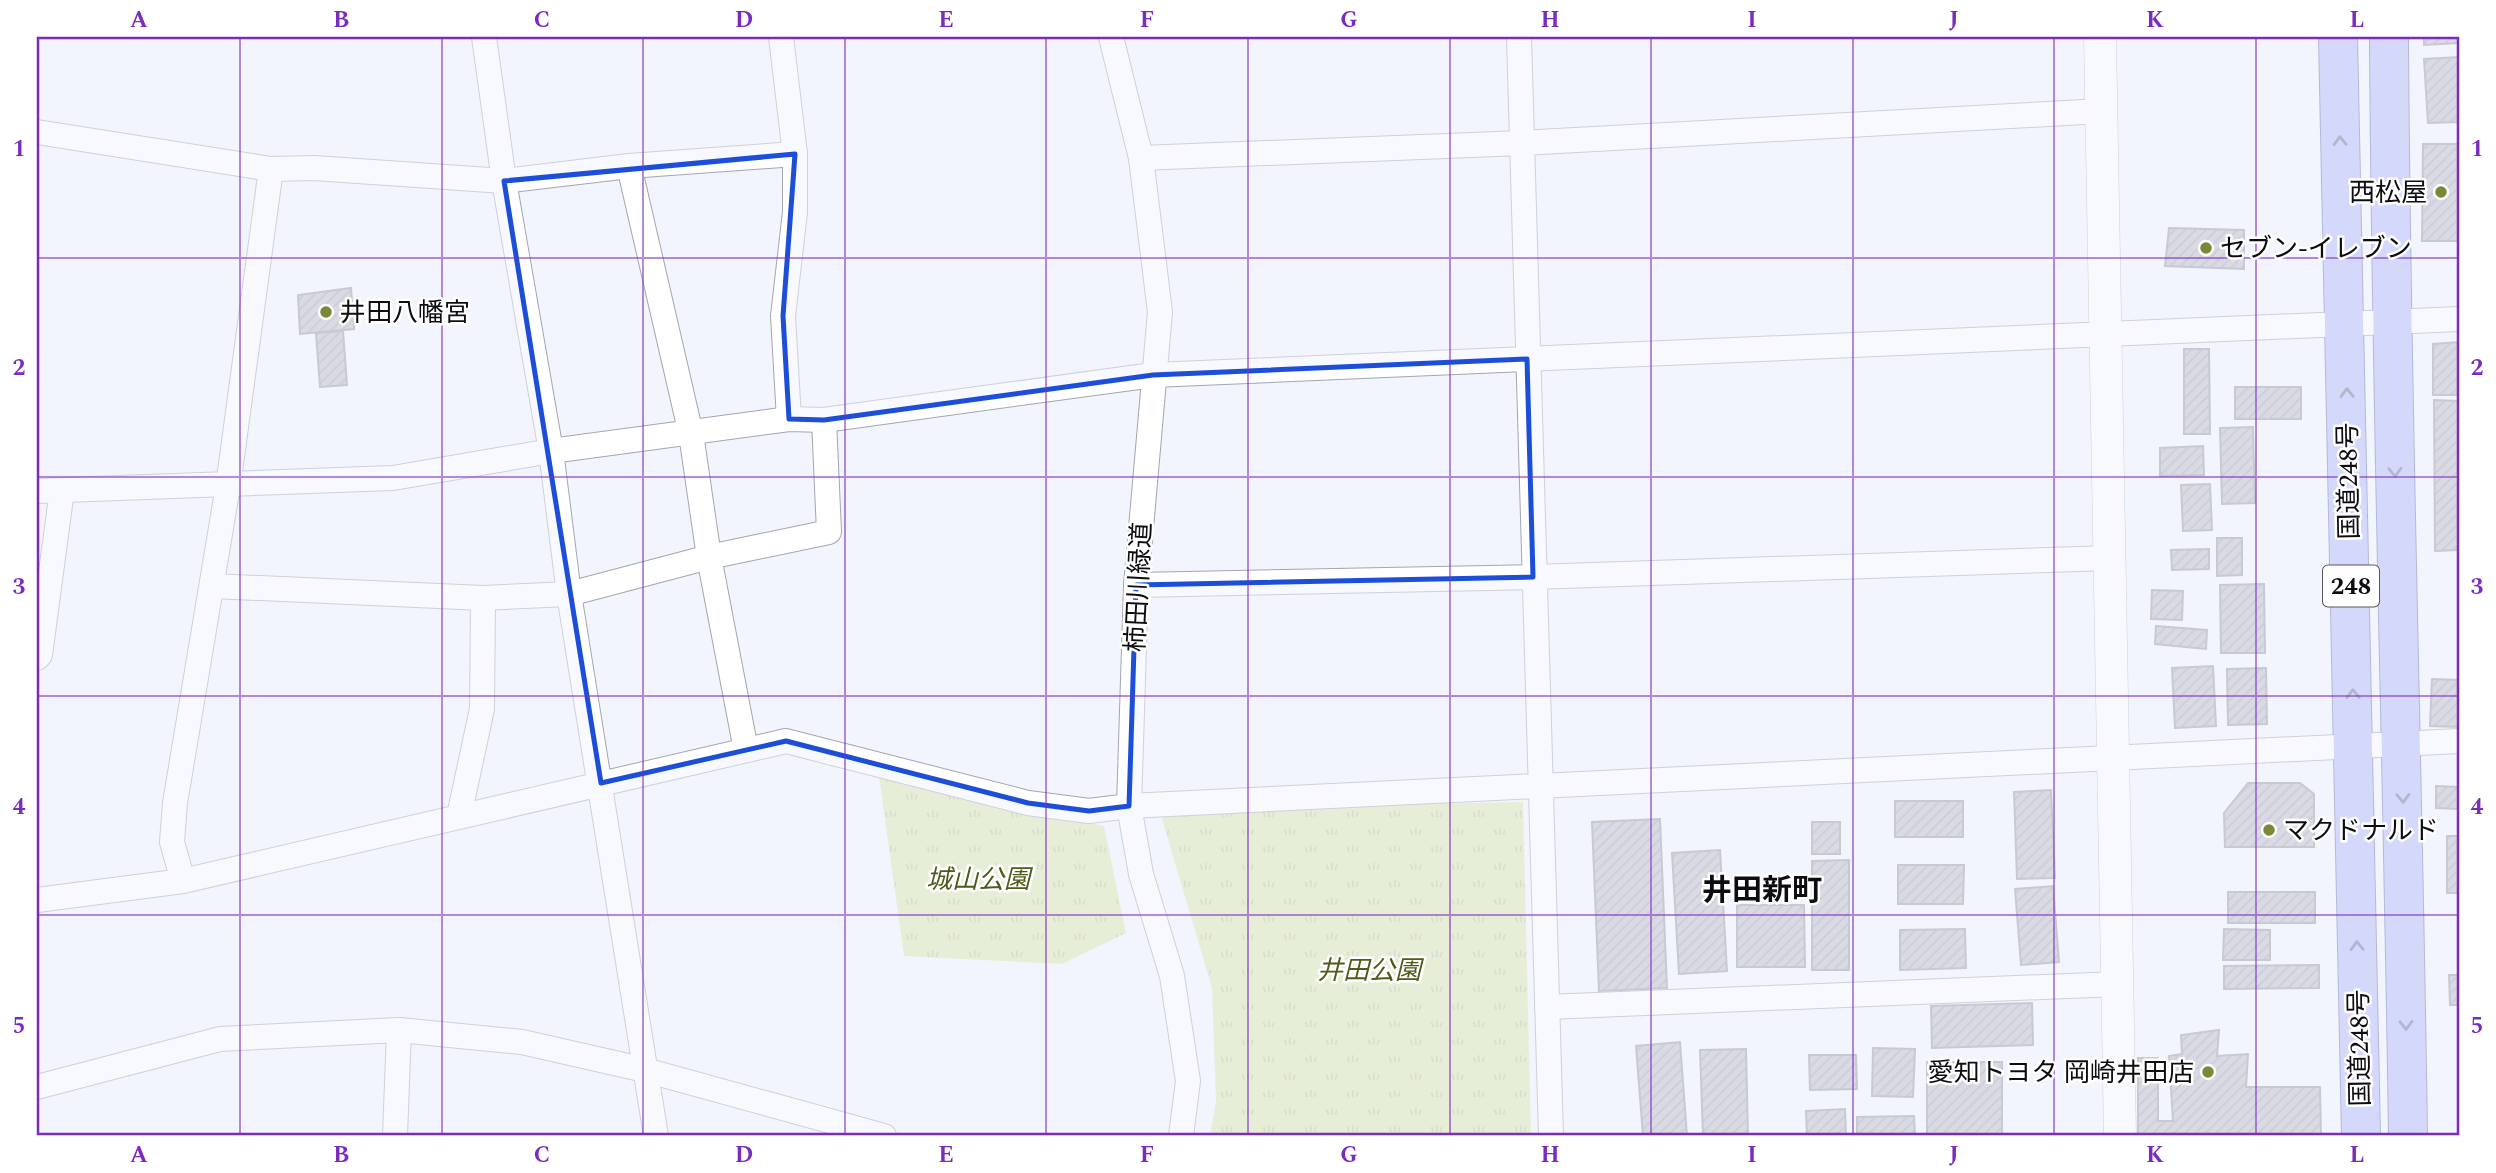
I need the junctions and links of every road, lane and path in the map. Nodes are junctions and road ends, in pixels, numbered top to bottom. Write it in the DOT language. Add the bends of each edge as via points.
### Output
graph roads {
  1 [pos="484,37"];
  2 [pos="781,37"];
  3 [pos="1111,37"];
  4 [pos="1519,37"];
  5 [pos="2101,37"];
  6 [pos="2337,37"];
  7 [pos="2389,37"];
  8 [pos="2102,111"];
  9 [pos="37,132"];
  10 [pos="1522,143"];
  11 [pos="795,154"];
  12 [pos="1141,158"];
  13 [pos="629,166"];
  14 [pos="271,169"];
  15 [pos="504,181"];
  16 [pos="2459,319"];
  17 [pos="2390,322"];
  18 [pos="2345,324"];
  19 [pos="2106,334"];
  20 [pos="1527,359"];
  21 [pos="1153,375"];
  22 [pos="789,419"];
  23 [pos="824,420"];
  24 [pos="691,434"];
  25 [pos="551,451"];
  26 [pos="228,486"];
  27 [pos="62,490"];
  28 [pos="37,491"];
  29 [pos="709,557"];
  30 [pos="2110,558"];
  31 [pos="1534,577"];
  32 [pos="1136,584"];
  33 [pos="212,586"];
  34 [pos="569,594"];
  35 [pos="483,598"];
  36 [pos="37,658"];
  37 [pos="2459,741"];
  38 [pos="2403,744"];
  39 [pos="2354,746"];
  40 [pos="746,750"];
  41 [pos="2113,758"];
  42 [pos="601,783"];
  43 [pos="1540,786"];
  44 [pos="1129,806"];
  45 [pos="459,816"];
  46 [pos="183,881"];
  47 [pos="37,900"];
  48 [pos="2117,984"];
  49 [pos="1547,1007"];
  50 [pos="399,1030"];
  51 [pos="645,1070"];
  52 [pos="37,1087"];
  53 [pos="395,1136"];
  54 [pos="656,1136"];
  55 [pos="884,1136"];
  56 [pos="1181,1136"];
  57 [pos="1551,1136"];
  58 [pos="2120,1136"];
  59 [pos="2361,1136"];
  60 [pos="2408,1136"];
  1 -- 15 [label="street"];
  2 -- 11 [label="street"];
  3 -- 12 [label="street, 柿田川緑道"];
  4 -- 10 [label="street"];
  5 -- 8 [label="street"];
  18 -- 6 [label="highway, 国道248号 / 248, one-way"];
  7 -- 17 [label="highway, 国道248号 / 248"];
  8 -- 10 [label="street"];
  8 -- 19 [label="street"];
  9 -- 14 [label="street"];
  10 -- 12 [label="street"];
  10 -- 20 [label="street"];
  11 -- 13 [label="street"];
  11 -- 22 [label="street" via="795,212 783,316"];
  12 -- 21 [label="street, 柿田川緑道" via="1160,312"];
  13 -- 15 [label="street"];
  13 -- 24 [label="street"];
  14 -- 15 [label="street"];
  14 -- 26 [label="street"];
  15 -- 25 [label="street"];
  16 -- 17 [label="street"];
  17 -- 18 [label="street"];
  17 -- 38 [label="highway, 国道248号 / 248, one-way"];
  18 -- 19 [label="street"];
  39 -- 18 [label="highway, 国道248号 / 248, one-way"];
  19 -- 20 [label="street"];
  19 -- 30 [label="street"];
  20 -- 21 [label="street"];
  20 -- 31 [label="street"];
  21 -- 23 [label="street"];
  21 -- 32 [label="street, 柿田川緑道"];
  22 -- 23 [label="street"];
  22 -- 24 [label="street"];
  23 -- 29 [label="street" via="830,531"];
  24 -- 25 [label="street"];
  24 -- 29 [label="street"];
  25 -- 26 [label="street" via="393,478"];
  25 -- 34 [label="street"];
  26 -- 27 [label="street"];
  26 -- 33 [label="street"];
  27 -- 28 [label="street"];
  27 -- 36 [label="street"];
  29 -- 34 [label="street"];
  29 -- 40 [label="street"];
  30 -- 31 [label="street"];
  30 -- 41 [label="street"];
  31 -- 32 [label="street"];
  31 -- 43 [label="street"];
  32 -- 44 [label="street, 柿田川緑道"];
  33 -- 35 [label="street"];
  33 -- 46 [label="street" via="175,803 173,842"];
  34 -- 35 [label="street"];
  34 -- 42 [label="street"];
  35 -- 45 [label="street" via="482,709"];
  37 -- 38 [label="street"];
  38 -- 39 [label="street"];
  38 -- 60 [label="highway, 国道248号 / 248, one-way"];
  39 -- 41 [label="street"];
  59 -- 39 [label="highway, 国道248号 / 248, one-way"];
  40 -- 42 [label="street"];
  40 -- 44 [label="street" via="786,741 1028,803 1089,811"];
  41 -- 43 [label="street"];
  41 -- 48 [label="street"];
  42 -- 45 [label="street"];
  42 -- 51 [label="street"];
  43 -- 44 [label="street"];
  43 -- 49 [label="street"];
  44 -- 56 [label="street, 柿田川緑道" via="1141,874 1172,976 1188,1081"];
  45 -- 46 [label="street"];
  46 -- 47 [label="street"];
  48 -- 49 [label="street"];
  48 -- 58 [label="street"];
  49 -- 57 [label="street"];
  50 -- 51 [label="street" via="522,1042"];
  50 -- 52 [label="street" via="220,1039"];
  50 -- 53 [label="street"];
  51 -- 54 [label="street"];
  51 -- 55 [label="street"];
}
